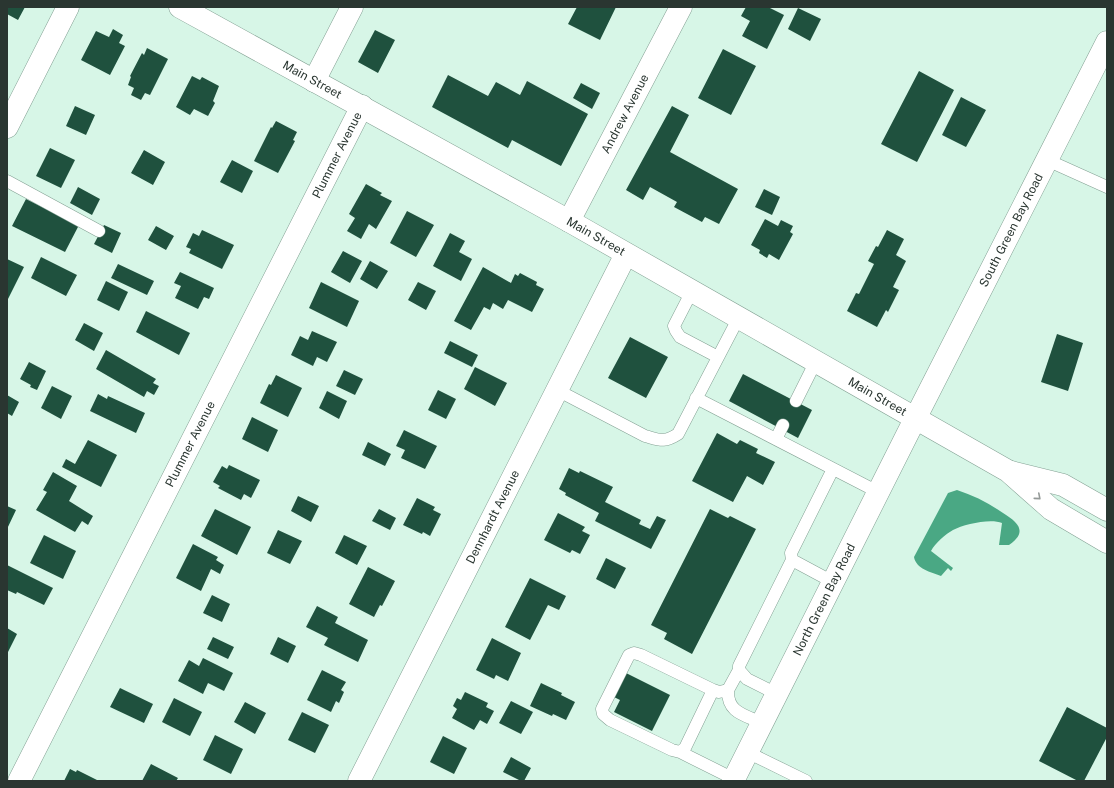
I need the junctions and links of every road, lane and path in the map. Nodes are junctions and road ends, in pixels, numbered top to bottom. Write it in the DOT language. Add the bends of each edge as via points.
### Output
graph roads {
  1 [pos="68,7"];
  2 [pos="180,7"];
  3 [pos="352,7"];
  4 [pos="681,7"];
  5 [pos="1107,42"];
  6 [pos="314,80"];
  7 [pos="362,106"];
  8 [pos="7,127"];
  9 [pos="1047,160"];
  10 [pos="7,181"];
  11 [pos="1107,187"];
  12 [pos="569,221"];
  13 [pos="99,231"];
  14 [pos="626,254"];
  15 [pos="692,291"];
  16 [pos="739,317"];
  17 [pos="718,357"];
  18 [pos="816,361"];
  19 [pos="557,390"];
  20 [pos="696,398"];
  21 [pos="796,401"];
  22 [pos="915,419"];
  23 [pos="784,426"];
  24 [pos="776,439"];
  25 [pos="833,469"];
  26 [pos="1008,471"];
  27 [pos="878,492"];
  28 [pos="1107,510"];
  29 [pos="1107,542"];
  30 [pos="792,560"];
  31 [pos="833,582"];
  32 [pos="739,670"];
  33 [pos="713,690"];
  34 [pos="728,690"];
  35 [pos="777,694"];
  36 [pos="762,723"];
  37 [pos="680,752"];
  38 [pos="747,752"];
  39 [pos="733,780"];
  40 [pos="19,781"];
  41 [pos="359,781"];
  42 [pos="806,781"];
  1 -- 8 [label="main road"];
  2 -- 6 [label="main road, Main Street"];
  3 -- 6 [label="main road"];
  4 -- 12 [label="main road, Andrew Avenue"];
  5 -- 9 [label="main road, South Green Bay Road"];
  6 -- 7 [label="main road, Main Street"];
  7 -- 12 [label="main road, Main Street"];
  7 -- 40 [label="main road, Plummer Avenue"];
  9 -- 11 [label="lane"];
  9 -- 22 [label="main road, South Green Bay Road"];
  10 -- 13 [label="lane"];
  12 -- 14 [label="main road, Main Street"];
  14 -- 15 [label="main road, Main Street"];
  14 -- 19 [label="main road, Dennhardt Avenue"];
  15 -- 16 [label="main road, Main Street"];
  15 -- 17 [label="lane" via="674,326 680,337"];
  16 -- 17 [label="lane"];
  16 -- 18 [label="main road, Main Street"];
  17 -- 20 [label="lane"];
  18 -- 21 [label="lane"];
  18 -- 22 [label="main road, Main Street"];
  19 -- 20 [label="lane" via="645,436 659,440 670,439 678,434"];
  19 -- 41 [label="main road, Dennhardt Avenue"];
  20 -- 24 [label="lane"];
  22 -- 26 [label="main road, Main Street"];
  22 -- 27 [label="main road, North Green Bay Road"];
  23 -- 24 [label="lane"];
  24 -- 25 [label="lane"];
  25 -- 27 [label="lane"];
  25 -- 30 [label="lane" via="791,553"];
  26 -- 28 [label="main road, Main Street" via="1063,485"];
  26 -- 29 [label="main road, Main Street, one-way" via="1051,509"];
  27 -- 31 [label="main road, North Green Bay Road"];
  30 -- 31 [label="lane"];
  30 -- 32 [label="lane"];
  31 -- 35 [label="main road, North Green Bay Road"];
  32 -- 34 [label="lane"];
  32 -- 35 [label="lane" via="747,679"];
  33 -- 34 [label="lane"];
  33 -- 37 [label="lane" via="685,748"];
  33 -- 37 [label="lane" via="641,655 629,655 602,709 603,714 616,723"];
  34 -- 36 [label="lane" via="730,705 734,710"];
  35 -- 36 [label="main road, North Green Bay Road"];
  36 -- 38 [label="main road, North Green Bay Road"];
  37 -- 39 [label="lane"];
  38 -- 39 [label="main road, North Green Bay Road"];
  38 -- 42 [label="lane"];
}
